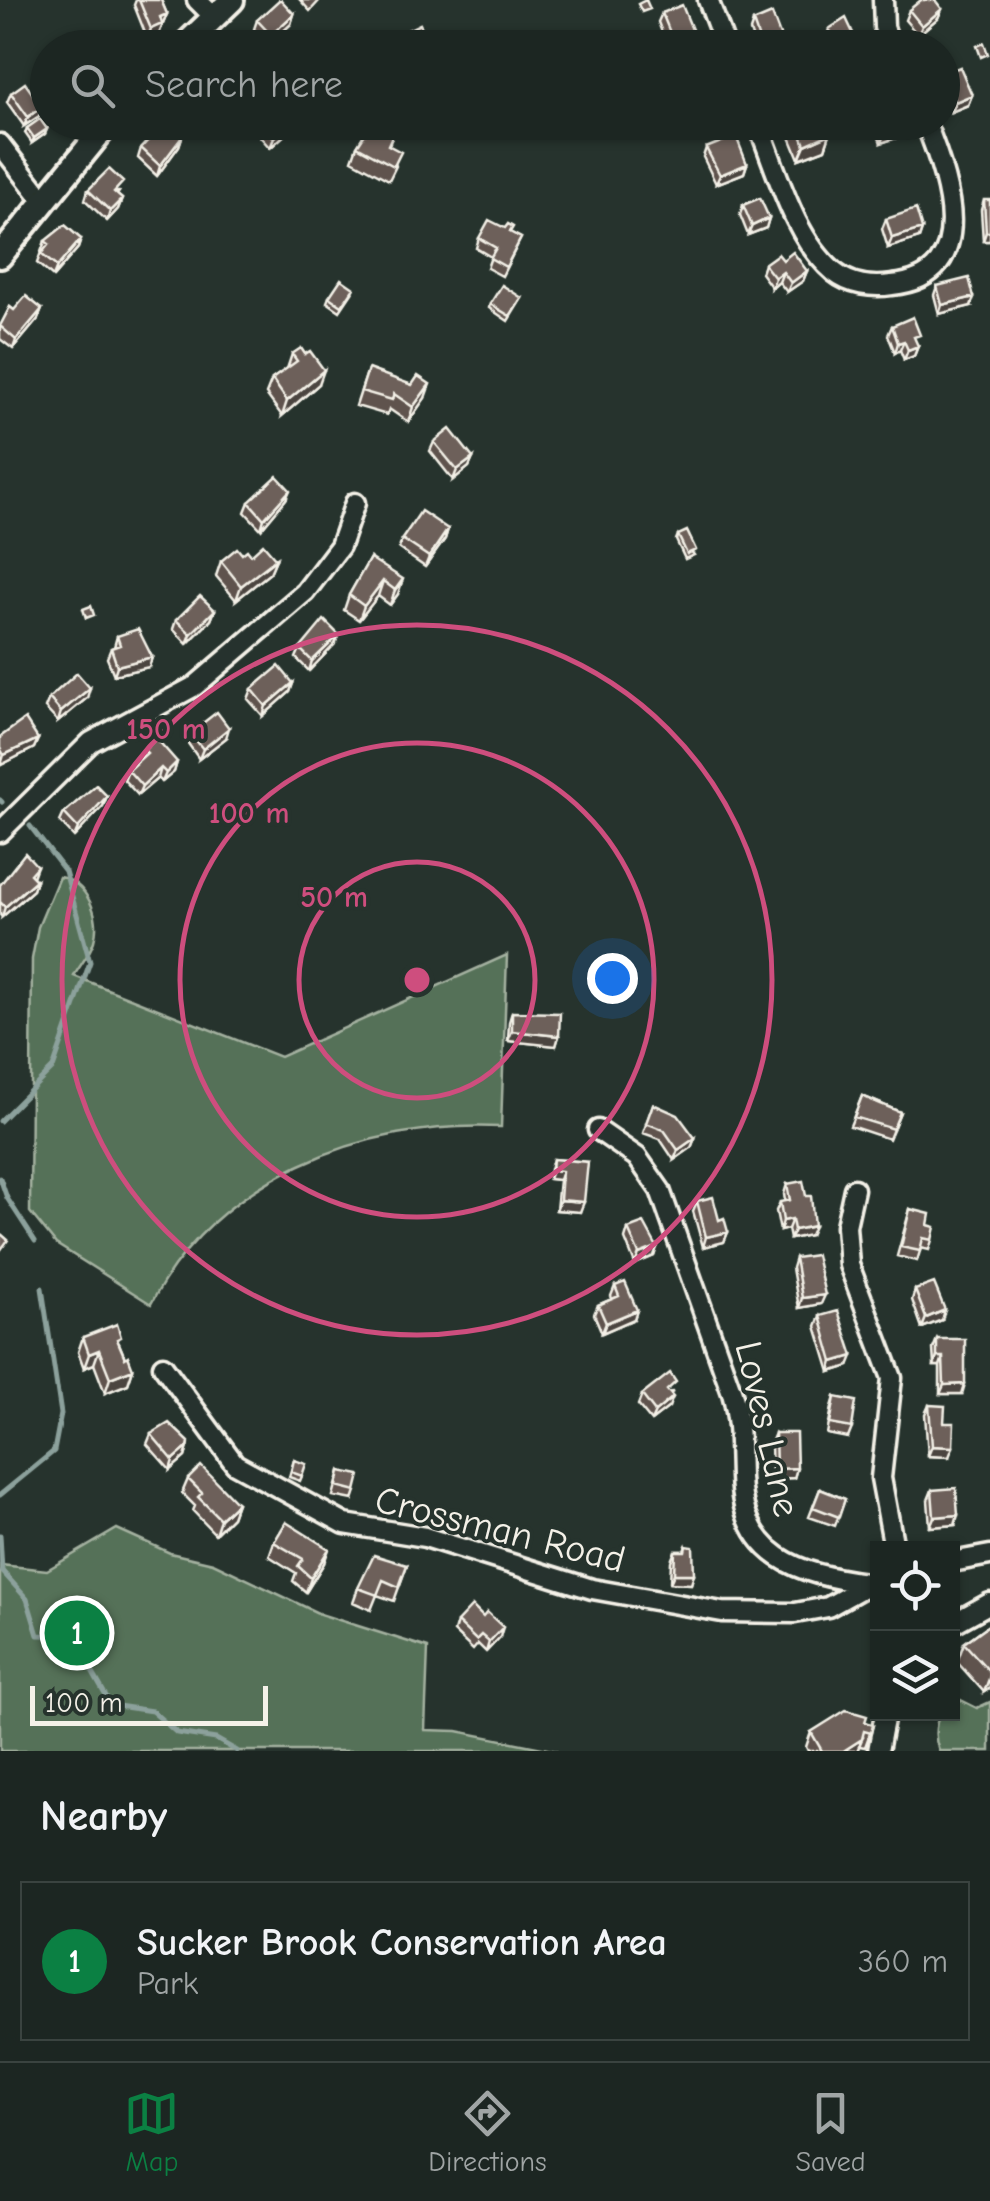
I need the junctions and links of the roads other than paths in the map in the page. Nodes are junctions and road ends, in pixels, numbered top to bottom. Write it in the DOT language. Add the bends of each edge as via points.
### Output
graph roads {
  1 [pos="196,0"];
  2 [pos="232,0"];
  3 [pos="708,0"];
  4 [pos="884,0"];
  5 [pos="214,17"];
  6 [pos="201,30"];
  7 [pos="719,30"];
  8 [pos="888,30"];
  9 [pos="94,140"];
  10 [pos="764,140"];
  11 [pos="932,140"];
  12 [pos="0,144"];
  13 [pos="8,167"];
  14 [pos="44,201"];
  15 [pos="0,256"];
  16 [pos="355,502"];
  17 [pos="0,832"];
  18 [pos="598,1130"];
  19 [pos="854,1190"];
  20 [pos="163,1366"];
  21 [pos="893,1541"];
  22 [pos="990,1555"];
  23 [pos="960,1561"];
  24 [pos="870,1581"];
  25 [pos="870,1582"];
  26 [pos="990,1603"];
  27 [pos="960,1620"];
  28 [pos="884,1721"];
  29 [pos="878,1751"];
  1 -- 5 [label="street"];
  2 -- 5 [label="street"];
  3 -- 7 [label="street"];
  4 -- 8 [label="street"];
  5 -- 6 [label="street"];
  9 -- 14 [label="street"];
  10 -- 11 [label="street" via="820,256 847,280 881,286 928,273 946,244 950,190"];
  12 -- 13 [label="street"];
  13 -- 14 [label="street"];
  14 -- 15 [label="street"];
  16 -- 17 [label="street" via="340,546 305,592 196,686 98,736"];
  18 -- 24 [label="street, Loves Lane" via="637,1156 664,1201 732,1392 742,1494 756,1536 789,1564 822,1576"];
  19 -- 21 [label="street" via="846,1226 849,1264 892,1378 881,1478"];
  20 -- 25 [label="street, Crossman Road" via="234,1464 345,1524 425,1537 592,1589 690,1609 811,1611 838,1604"];
  22 -- 23 [label="street"];
  26 -- 27 [label="street"];
  28 -- 29 [label="street"];
}
